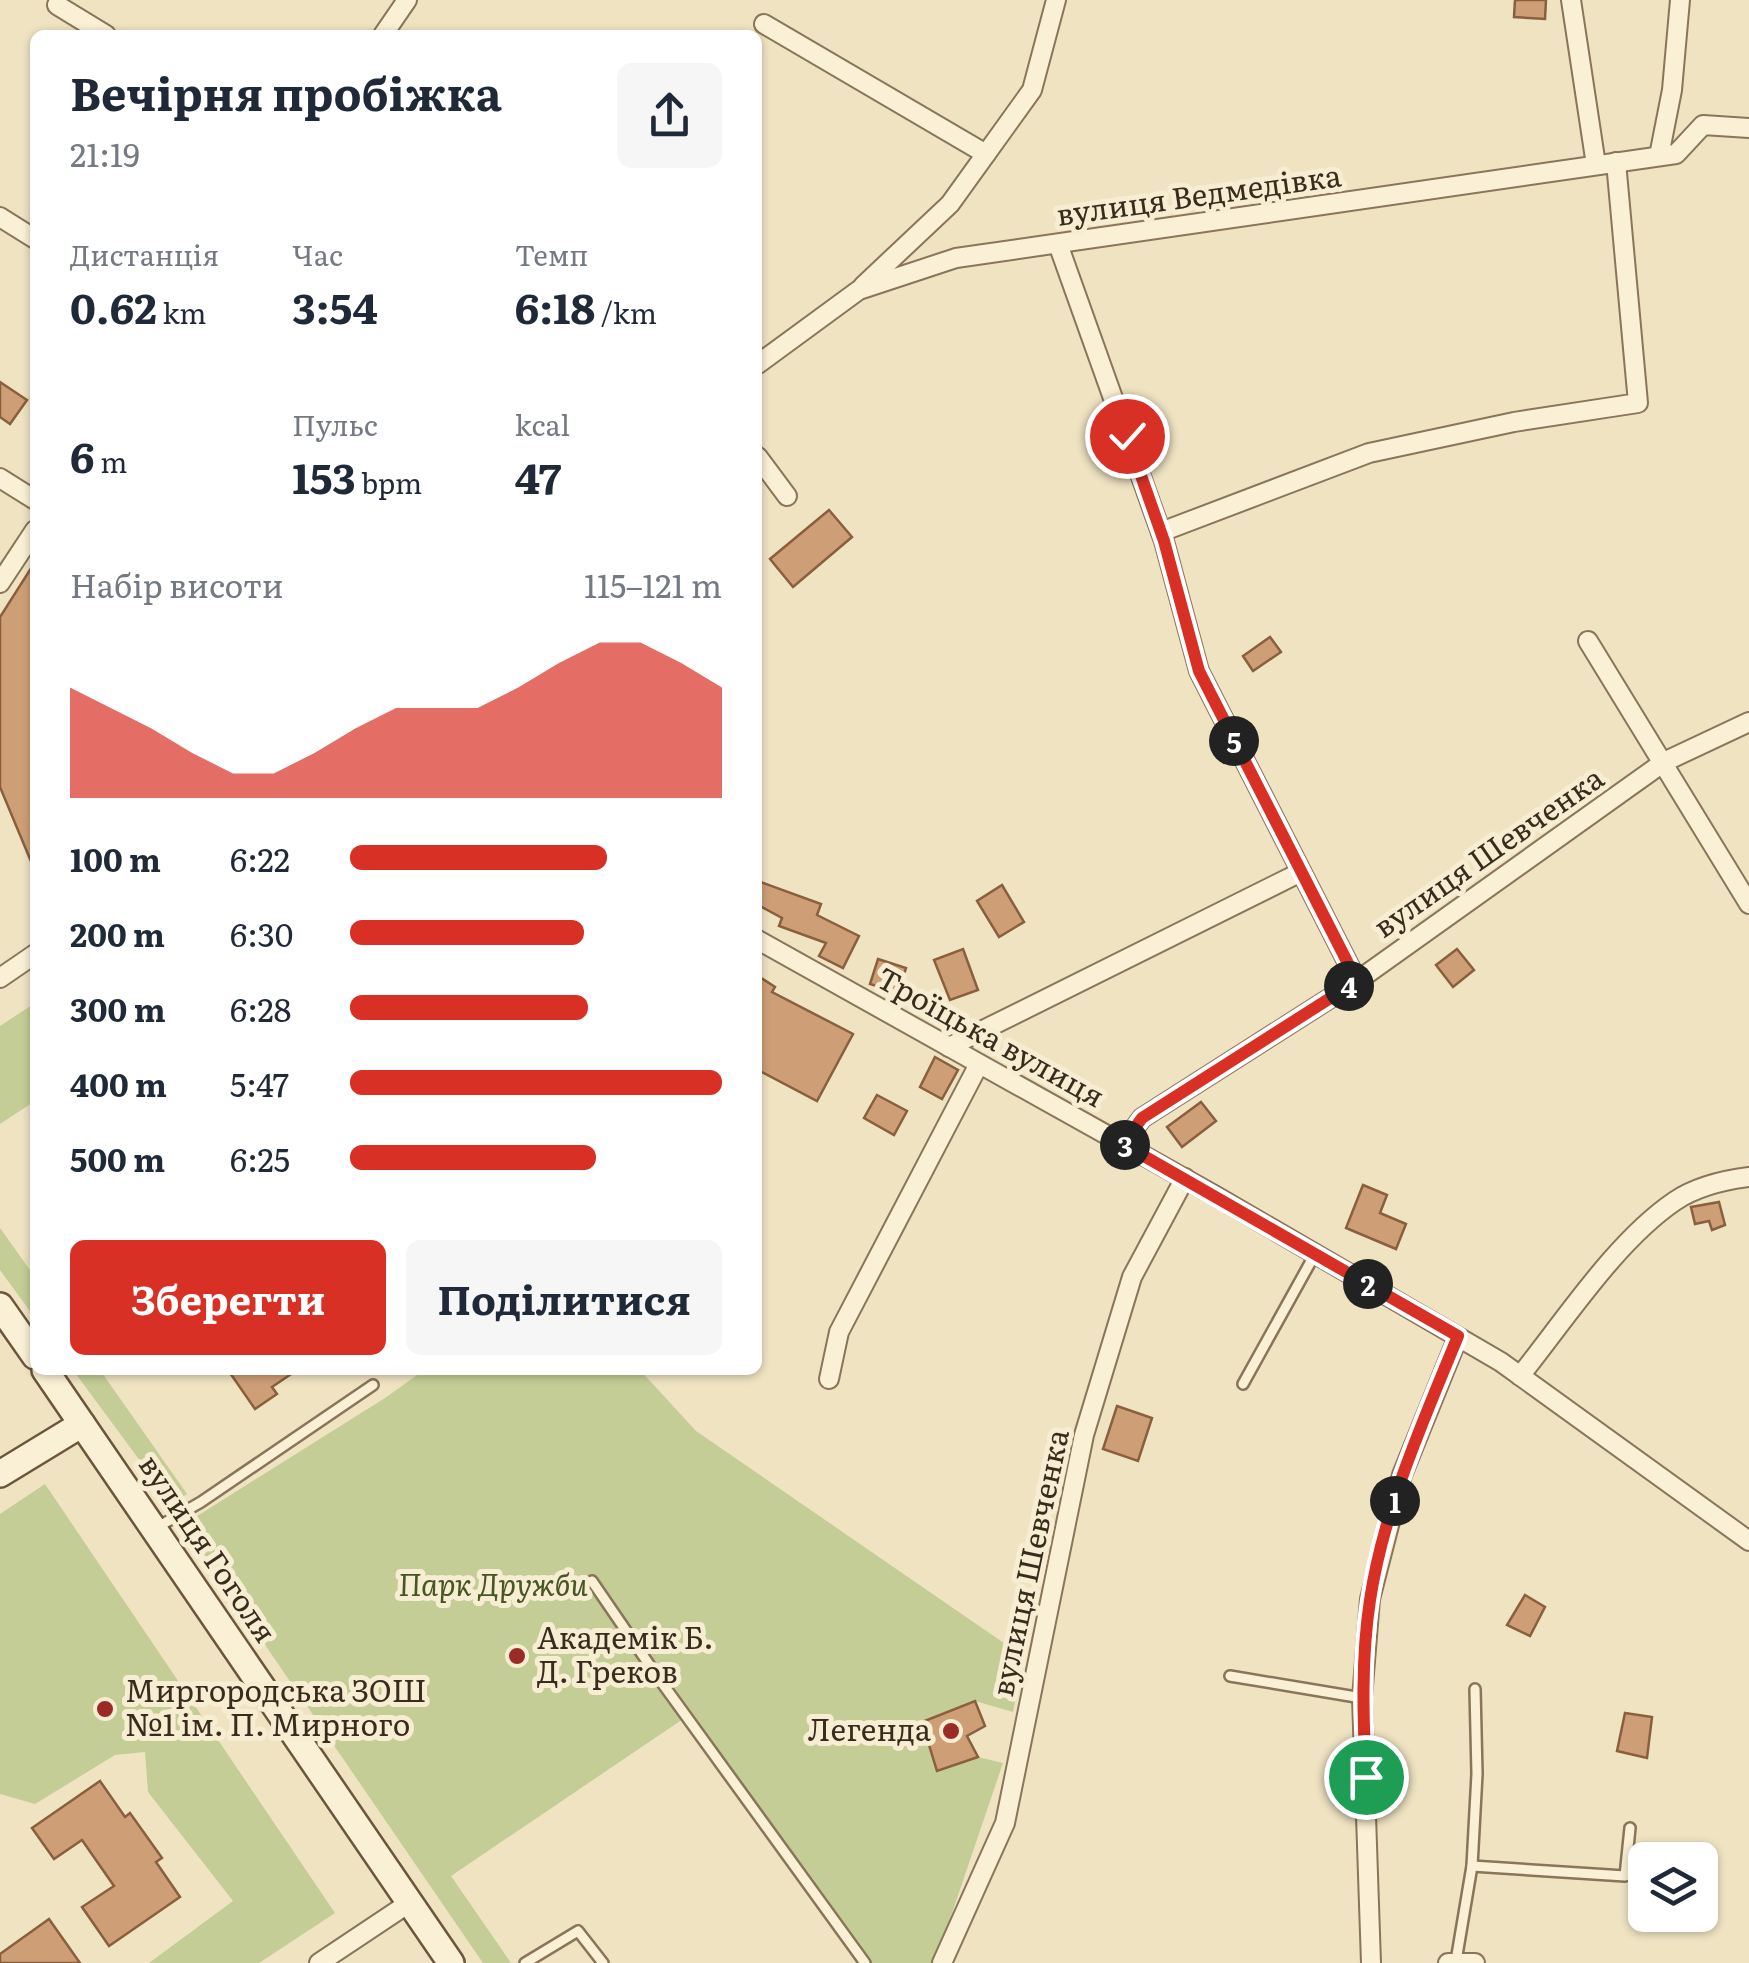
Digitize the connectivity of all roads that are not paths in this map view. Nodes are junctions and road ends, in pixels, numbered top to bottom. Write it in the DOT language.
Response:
graph roads {
  1 [pos="408,0"];
  2 [pos="1056,0"];
  3 [pos="1572,0"];
  4 [pos="1680,0"];
  5 [pos="58,4"];
  6 [pos="764,24"];
  7 [pos="98,30"];
  8 [pos="386,30"];
  9 [pos="1749,128"];
  10 [pos="986,154"];
  11 [pos="1667,155"];
  12 [pos="1616,162"];
  13 [pos="1596,166"];
  14 [pos="0,217"];
  15 [pos="30,236"];
  16 [pos="1058,244"];
  17 [pos="859,290"];
  18 [pos="762,361"];
  19 [pos="762,463"];
  20 [pos="0,478"];
  21 [pos="786,496"];
  22 [pos="30,497"];
  23 [pos="1161,532"];
  24 [pos="30,538"];
  25 [pos="0,583"];
  26 [pos="1588,640"];
  27 [pos="1749,722"];
  28 [pos="1664,762"];
  29 [pos="1302,872"];
  30 [pos="1749,904"];
  31 [pos="762,942"];
  32 [pos="30,957"];
  33 [pos="0,978"];
  34 [pos="1357,981"];
  35 [pos="950,1047"];
  36 [pos="979,1064"];
  37 [pos="1123,1144"];
  38 [pos="1749,1177"];
  39 [pos="1185,1178"];
  40 [pos="1315,1254"];
  41 [pos="0,1306"];
  42 [pos="1458,1336"];
  43 [pos="30,1349"];
  44 [pos="48,1375"];
  45 [pos="1520,1376"];
  46 [pos="829,1379"];
  47 [pos="1244,1384"];
  48 [pos="373,1385"];
  49 [pos="82,1424"];
  50 [pos="0,1474"];
  51 [pos="154,1529"];
  52 [pos="1749,1542"];
  53 [pos="592,1582"];
  54 [pos="1230,1676"];
  55 [pos="1475,1690"];
  56 [pos="1362,1698"];
  57 [pos="1630,1828"];
  58 [pos="1472,1866"];
  59 [pos="409,1903"];
  60 [pos="1460,1962"];
  61 [pos="318,1963"];
  62 [pos="451,1963"];
  63 [pos="525,1963"];
  64 [pos="603,1963"];
  65 [pos="865,1963"];
  66 [pos="942,1963"];
  67 [pos="1371,1963"];
  1 -- 8 [label="street"];
  2 -- 10 [label="street"];
  3 -- 13 [label="street"];
  4 -- 11 [label="street"];
  5 -- 7 [label="street"];
  6 -- 10 [label="street"];
  9 -- 11 [label="street"];
  10 -- 17 [label="street"];
  11 -- 12 [label="street, вулиця Ведмедівка"];
  12 -- 13 [label="street, вулиця Ведмедівка"];
  12 -- 23 [label="street"];
  13 -- 16 [label="street, вулиця Ведмедівка"];
  14 -- 15 [label="street"];
  16 -- 17 [label="street, вулиця Ведмедівка"];
  16 -- 23 [label="street"];
  17 -- 18 [label="street, вулиця Ведмедівка"];
  19 -- 21 [label="street"];
  20 -- 22 [label="street"];
  23 -- 29 [label="street"];
  24 -- 25 [label="street"];
  26 -- 28 [label="street"];
  27 -- 28 [label="street, вулиця Шевченка"];
  28 -- 30 [label="street"];
  28 -- 34 [label="street, вулиця Шевченка"];
  29 -- 34 [label="street"];
  29 -- 35 [label="street"];
  31 -- 35 [label="street, Троїцька вулиця"];
  32 -- 33 [label="street"];
  34 -- 37 [label="street, вулиця Шевченка"];
  35 -- 36 [label="street, Троїцька вулиця"];
  36 -- 37 [label="street, Троїцька вулиця"];
  36 -- 46 [label="street"];
  37 -- 39 [label="street, Троїцька вулиця"];
  38 -- 45 [label="street"];
  39 -- 40 [label="street, Троїцька вулиця"];
  39 -- 66 [label="street, вулиця Шевченка"];
  40 -- 42 [label="street, Троїцька вулиця"];
  40 -- 47 [label="lane"];
  41 -- 43 [label="street"];
  42 -- 45 [label="street, Троїцька вулиця"];
  42 -- 56 [label="street"];
  44 -- 49 [label="street, вулиця Гоголя"];
  45 -- 52 [label="street, Троїцька вулиця"];
  48 -- 51 [label="lane"];
  49 -- 50 [label="street"];
  49 -- 51 [label="street, вулиця Гоголя"];
  51 -- 59 [label="street, вулиця Гоголя"];
  53 -- 65 [label="lane"];
  54 -- 56 [label="lane"];
  55 -- 58 [label="lane"];
  56 -- 67 [label="street"];
  57 -- 58 [label="lane"];
  58 -- 60 [label="lane"];
  59 -- 61 [label="street"];
  59 -- 62 [label="street, вулиця Гоголя"];
  63 -- 64 [label="lane"];
}
